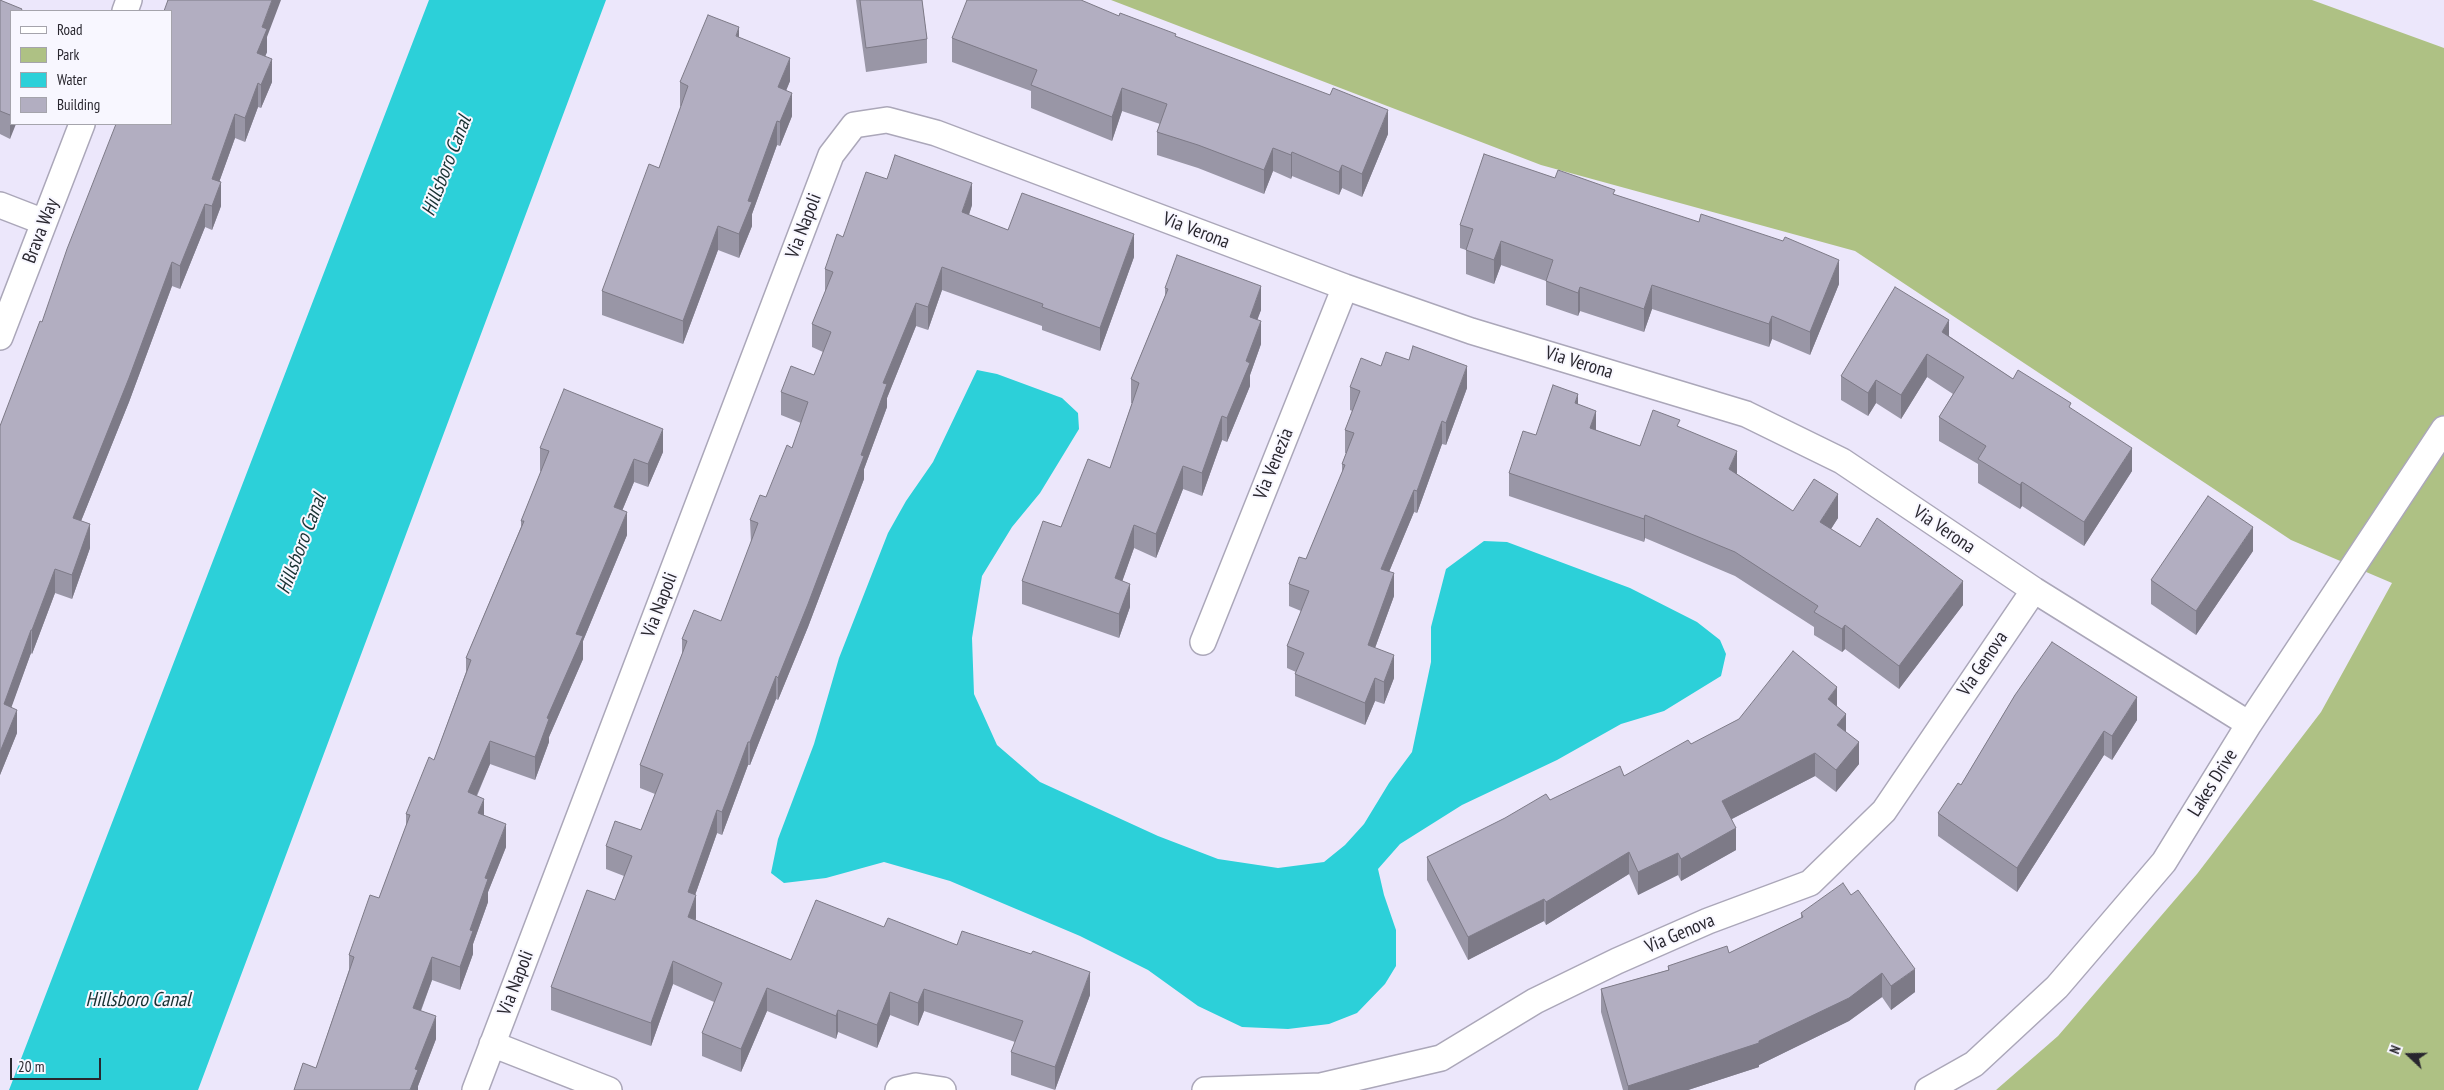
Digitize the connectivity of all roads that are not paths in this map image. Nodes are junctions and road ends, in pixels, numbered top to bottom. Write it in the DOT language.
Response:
graph roads {
  1 [pos="82,125"];
  2 [pos="854,126"];
  3 [pos="0,205"];
  4 [pos="44,222"];
  5 [pos="1346,287"];
  6 [pos="0,337"];
  7 [pos="2444,429"];
  8 [pos="2034,590"];
  9 [pos="1203,642"];
  10 [pos="2249,724"];
  11 [pos="492,1044"];
  12 [pos="1208,1089"];
  13 [pos="475,1090"];
  14 [pos="609,1090"];
  15 [pos="898,1090"];
  16 [pos="943,1090"];
  17 [pos="1928,1090"];
  1 -- 4 [label="street, Brava Way"];
  2 -- 5 [label="street, Via Verona"];
  2 -- 11 [label="street, Via Napoli"];
  3 -- 4 [label="street"];
  4 -- 6 [label="street, Brava Way"];
  5 -- 8 [label="street, Via Verona"];
  5 -- 9 [label="street, Via Venezia"];
  7 -- 10 [label="street, Lakes Drive"];
  8 -- 10 [label="street, Via Verona"];
  8 -- 12 [label="street, Via Genova"];
  10 -- 17 [label="street, Lakes Drive"];
  11 -- 13 [label="street, Via Napoli"];
  11 -- 14 [label="street"];
  15 -- 16 [label="street"];
}
